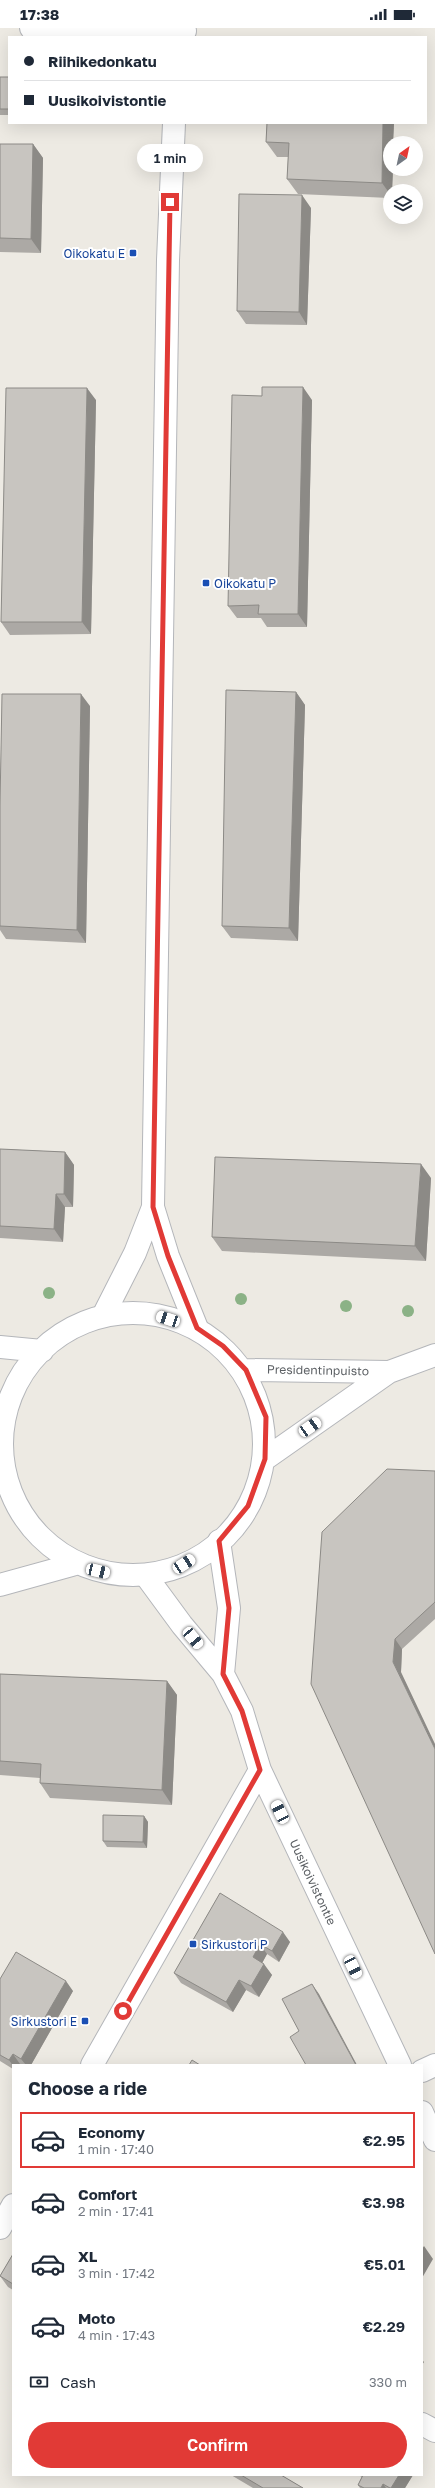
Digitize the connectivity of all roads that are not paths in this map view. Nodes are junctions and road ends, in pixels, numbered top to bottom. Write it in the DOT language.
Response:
graph roads {
  1 [pos="31,28"];
  2 [pos="185,32"];
  3 [pos="174,124"];
  4 [pos="153,1207"];
  5 [pos="103,1316"];
  6 [pos="197,1328"];
  7 [pos="0,1347"];
  8 [pos="42,1351"];
  9 [pos="435,1355"];
  10 [pos="246,1370"];
  11 [pos="389,1372"];
  12 [pos="2,1420"];
  13 [pos="1,1451"];
  14 [pos="265,1459"];
  15 [pos="219,1541"];
  16 [pos="72,1565"];
  17 [pos="146,1576"];
  18 [pos="0,1585"];
  19 [pos="223,1674"];
  20 [pos="260,1770"];
  21 [pos="93,2064"];
  22 [pos="400,2064"];
  23 [pos="435,2065"];
  24 [pos="423,2071"];
  25 [pos="423,2114"];
  26 [pos="435,2140"];
  27 [pos="12,2207"];
  28 [pos="0,2228"];
  29 [pos="423,2425"];
  30 [pos="435,2431"];
  1 -- 2 [label="street"];
  3 -- 4 [label="street"];
  4 -- 5 [label="street"];
  4 -- 6 [label="street"];
  5 -- 6 [label="street"];
  5 -- 8 [label="street"];
  6 -- 10 [label="street"];
  7 -- 8 [label="street"];
  8 -- 12 [label="street"];
  9 -- 11 [label="street, Presidentinpuisto"];
  10 -- 11 [label="street, Presidentinpuisto"];
  10 -- 14 [label="street"];
  11 -- 14 [label="street, Presidentinpuisto"];
  12 -- 13 [label="street"];
  13 -- 16 [label="street"];
  14 -- 15 [label="street"];
  15 -- 17 [label="street"];
  15 -- 19 [label="street"];
  16 -- 17 [label="street"];
  16 -- 18 [label="street"];
  17 -- 19 [label="street, Uusikoivistontie"];
  19 -- 20 [label="street, Uusikoivistontie"];
  20 -- 21 [label="street"];
  20 -- 22 [label="street, Uusikoivistontie"];
  23 -- 24 [label="street"];
  25 -- 26 [label="street"];
  27 -- 28 [label="street"];
  29 -- 30 [label="street"];
}
